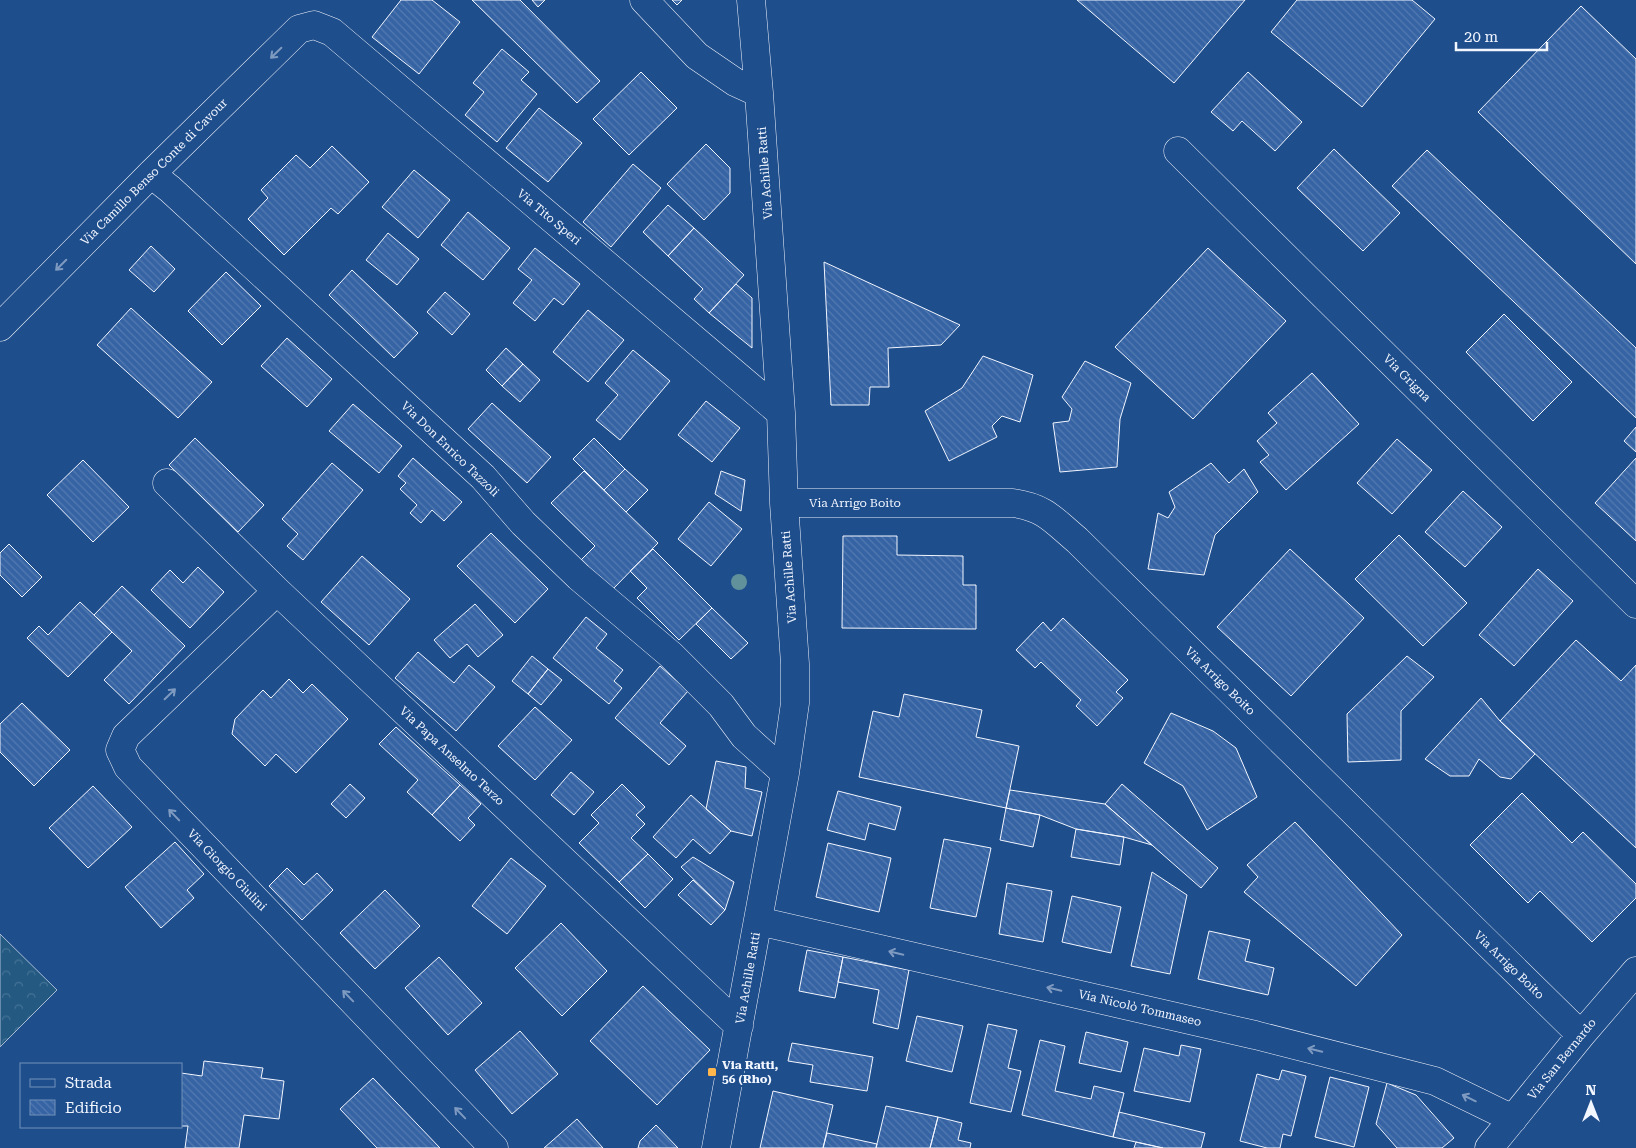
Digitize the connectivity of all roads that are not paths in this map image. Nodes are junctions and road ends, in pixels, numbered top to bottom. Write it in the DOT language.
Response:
graph roads {
  1 [pos="644,0"];
  2 [pos="751,0"];
  3 [pos="314,25"];
  4 [pos="759,93"];
  5 [pos="1178,151"];
  6 [pos="151,174"];
  7 [pos="0,327"];
  8 [pos="780,413"];
  9 [pos="167,483"];
  10 [pos="784,503"];
  11 [pos="276,591"];
  12 [pos="1636,604"];
  13 [pos="785,774"];
  14 [pos="758,921"];
  15 [pos="1636,971"];
  16 [pos="739,1026"];
  17 [pos="1581,1035"];
  18 [pos="1513,1119"];
  19 [pos="1494,1147"];
  20 [pos="494,1148"];
  21 [pos="716,1148"];
  1 -- 4 [label="street"];
  2 -- 4 [label="street, Via Achille Ratti"];
  3 -- 6 [label="street, Via Camillo Benso Conte di Cavour, one-way"];
  3 -- 8 [label="street, Via Tito Speri"];
  4 -- 8 [label="street, Via Achille Ratti"];
  5 -- 12 [label="street, Via Grigna"];
  6 -- 7 [label="street, Via Camillo Benso Conte di Cavour, one-way"];
  6 -- 13 [label="street, Via Don Enrico Tazzoli"];
  8 -- 10 [label="street, Via Achille Ratti"];
  9 -- 11 [label="street, Via Papa Anselmo Terzo"];
  10 -- 13 [label="street, Via Achille Ratti"];
  10 -- 17 [label="street, Via Arrigo Boito"];
  11 -- 16 [label="street, Via Papa Anselmo Terzo"];
  20 -- 11 [label="street, Via Giorgio Giulini, one-way"];
  13 -- 14 [label="street, Via Achille Ratti"];
  14 -- 16 [label="street, Via Achille Ratti"];
  18 -- 14 [label="street, Via Nicolò Tommaseo, one-way"];
  15 -- 17 [label="street, Via San Bernardo"];
  16 -- 21 [label="street, Via Achille Ratti"];
  17 -- 18 [label="street, Via San Bernardo"];
  18 -- 19 [label="street, Via San Bernardo"];
}
